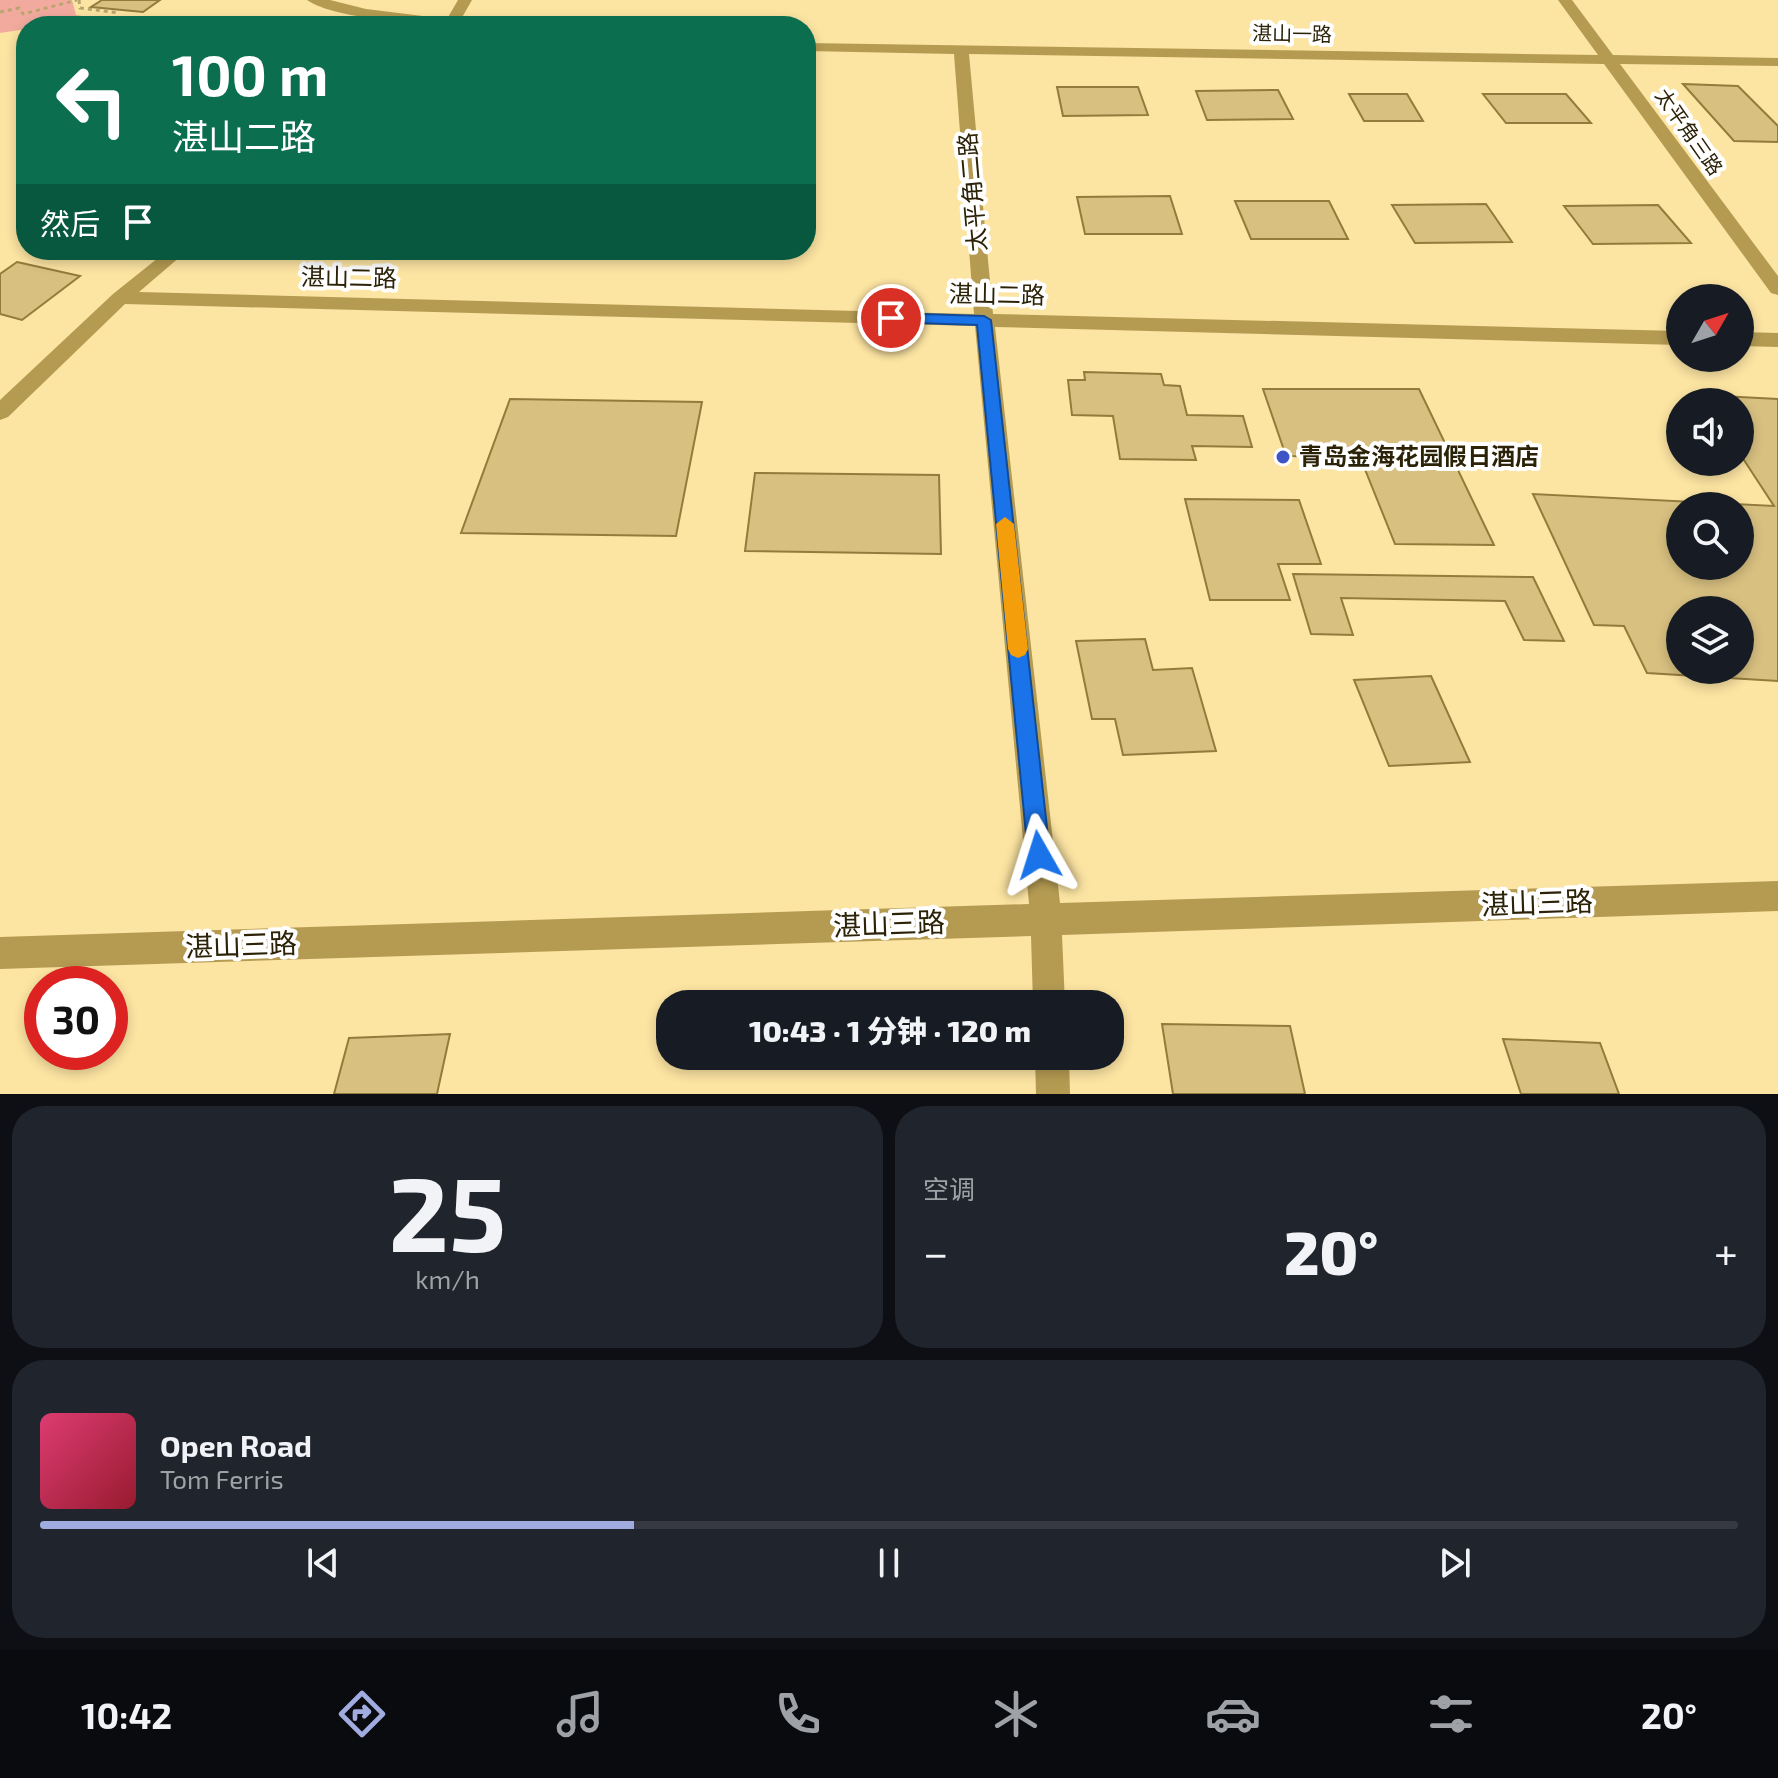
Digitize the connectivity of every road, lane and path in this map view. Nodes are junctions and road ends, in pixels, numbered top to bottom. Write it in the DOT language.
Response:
graph roads {
  1 [pos="78,0"];
  2 [pos="314,0"];
  3 [pos="1565,0"];
  4 [pos="0,12"];
  5 [pos="119,13"];
  6 [pos="388,16"];
  7 [pos="816,47"];
  8 [pos="961,49"];
  9 [pos="1611,59"];
  10 [pos="1778,62"];
  11 [pos="167,260"];
  12 [pos="1778,289"];
  13 [pos="120,298"];
  14 [pos="984,320"];
  15 [pos="1666,338"];
  16 [pos="1754,339"];
  17 [pos="1778,340"];
  18 [pos="0,412"];
  19 [pos="1778,896"];
  20 [pos="1046,918"];
  21 [pos="0,953"];
  22 [pos="1049,990"];
  23 [pos="1052,1070"];
  24 [pos="1053,1094"];
  1 -- 4 [label="path"];
  1 -- 5 [label="path"];
  2 -- 6 [label="street"];
  3 -- 9 [label="street, 太平角三路"];
  7 -- 8 [label="street, 湛山一路"];
  8 -- 9 [label="street, 湛山一路"];
  8 -- 14 [label="street, 太平角二路"];
  9 -- 10 [label="street, 湛山一路"];
  9 -- 12 [label="street, 太平角三路"];
  11 -- 13 [label="street"];
  13 -- 14 [label="street, 湛山二路"];
  13 -- 18 [label="street"];
  14 -- 15 [label="street, 湛山二路"];
  14 -- 20 [label="street, 太平角二路"];
  16 -- 17 [label="street"];
  19 -- 20 [label="street, 湛山三路"];
  20 -- 21 [label="street, 湛山三路"];
  20 -- 22 [label="street, 太平角二路"];
  23 -- 24 [label="street"];
}
